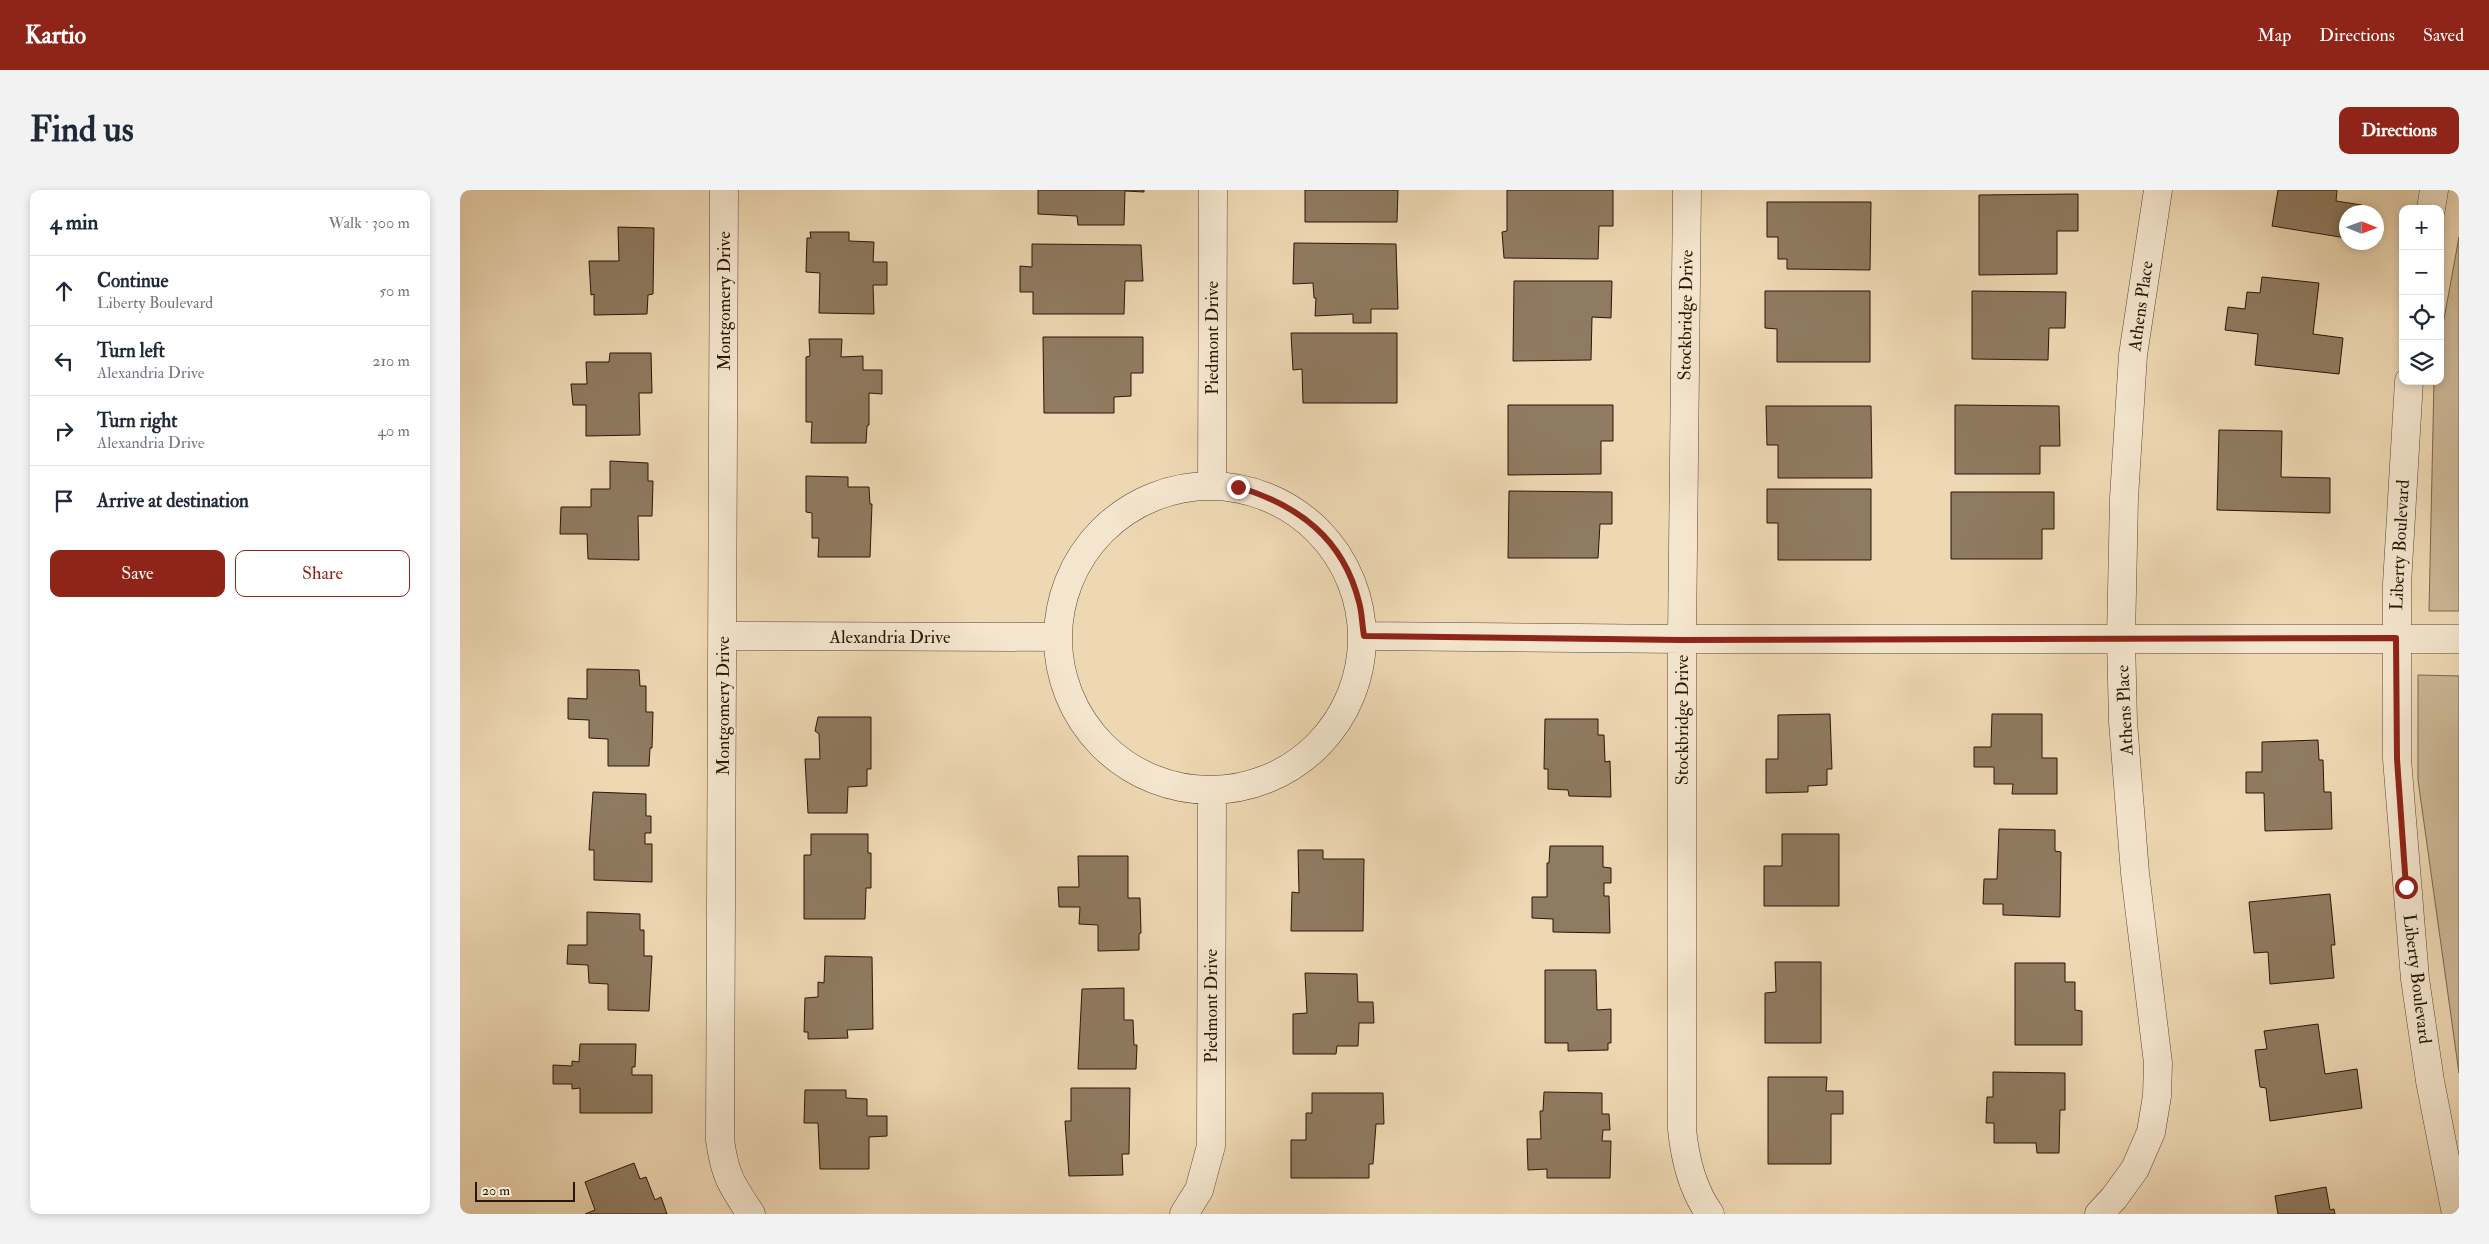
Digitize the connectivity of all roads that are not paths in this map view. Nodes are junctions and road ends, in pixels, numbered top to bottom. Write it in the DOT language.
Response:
graph roads {
  1 [pos="724,190"];
  2 [pos="1213,190"];
  3 [pos="1687,190"];
  4 [pos="2158,190"];
  5 [pos="2434,190"];
  6 [pos="2432,205"];
  7 [pos="2409,385"];
  8 [pos="1212,485"];
  9 [pos="723,636"];
  10 [pos="1364,636"];
  11 [pos="1058,637"];
  12 [pos="2121,638"];
  13 [pos="2396,638"];
  14 [pos="2459,639"];
  15 [pos="1682,640"];
  16 [pos="1212,792"];
  17 [pos="751,1214"];
  18 [pos="1184,1214"];
  19 [pos="1710,1214"];
  20 [pos="2099,1214"];
  21 [pos="2456,1214"];
  1 -- 9 [label="street, Montgomery Drive"];
  2 -- 8 [label="street, Piedmont Drive"];
  3 -- 15 [label="street, Stockbridge Drive"];
  4 -- 12 [label="street, Athens Place"];
  5 -- 6 [label="street"];
  7 -- 13 [label="street, Liberty Boulevard"];
  8 -- 10 [label="street"];
  8 -- 11 [label="street"];
  9 -- 11 [label="street, Alexandria Drive"];
  9 -- 17 [label="street, Montgomery Drive"];
  10 -- 15 [label="street"];
  10 -- 16 [label="street"];
  11 -- 16 [label="street"];
  12 -- 13 [label="street"];
  12 -- 15 [label="street"];
  12 -- 20 [label="street, Athens Place"];
  13 -- 14 [label="street"];
  13 -- 21 [label="street, Liberty Boulevard"];
  15 -- 19 [label="street, Stockbridge Drive"];
  16 -- 18 [label="street, Piedmont Drive"];
}
